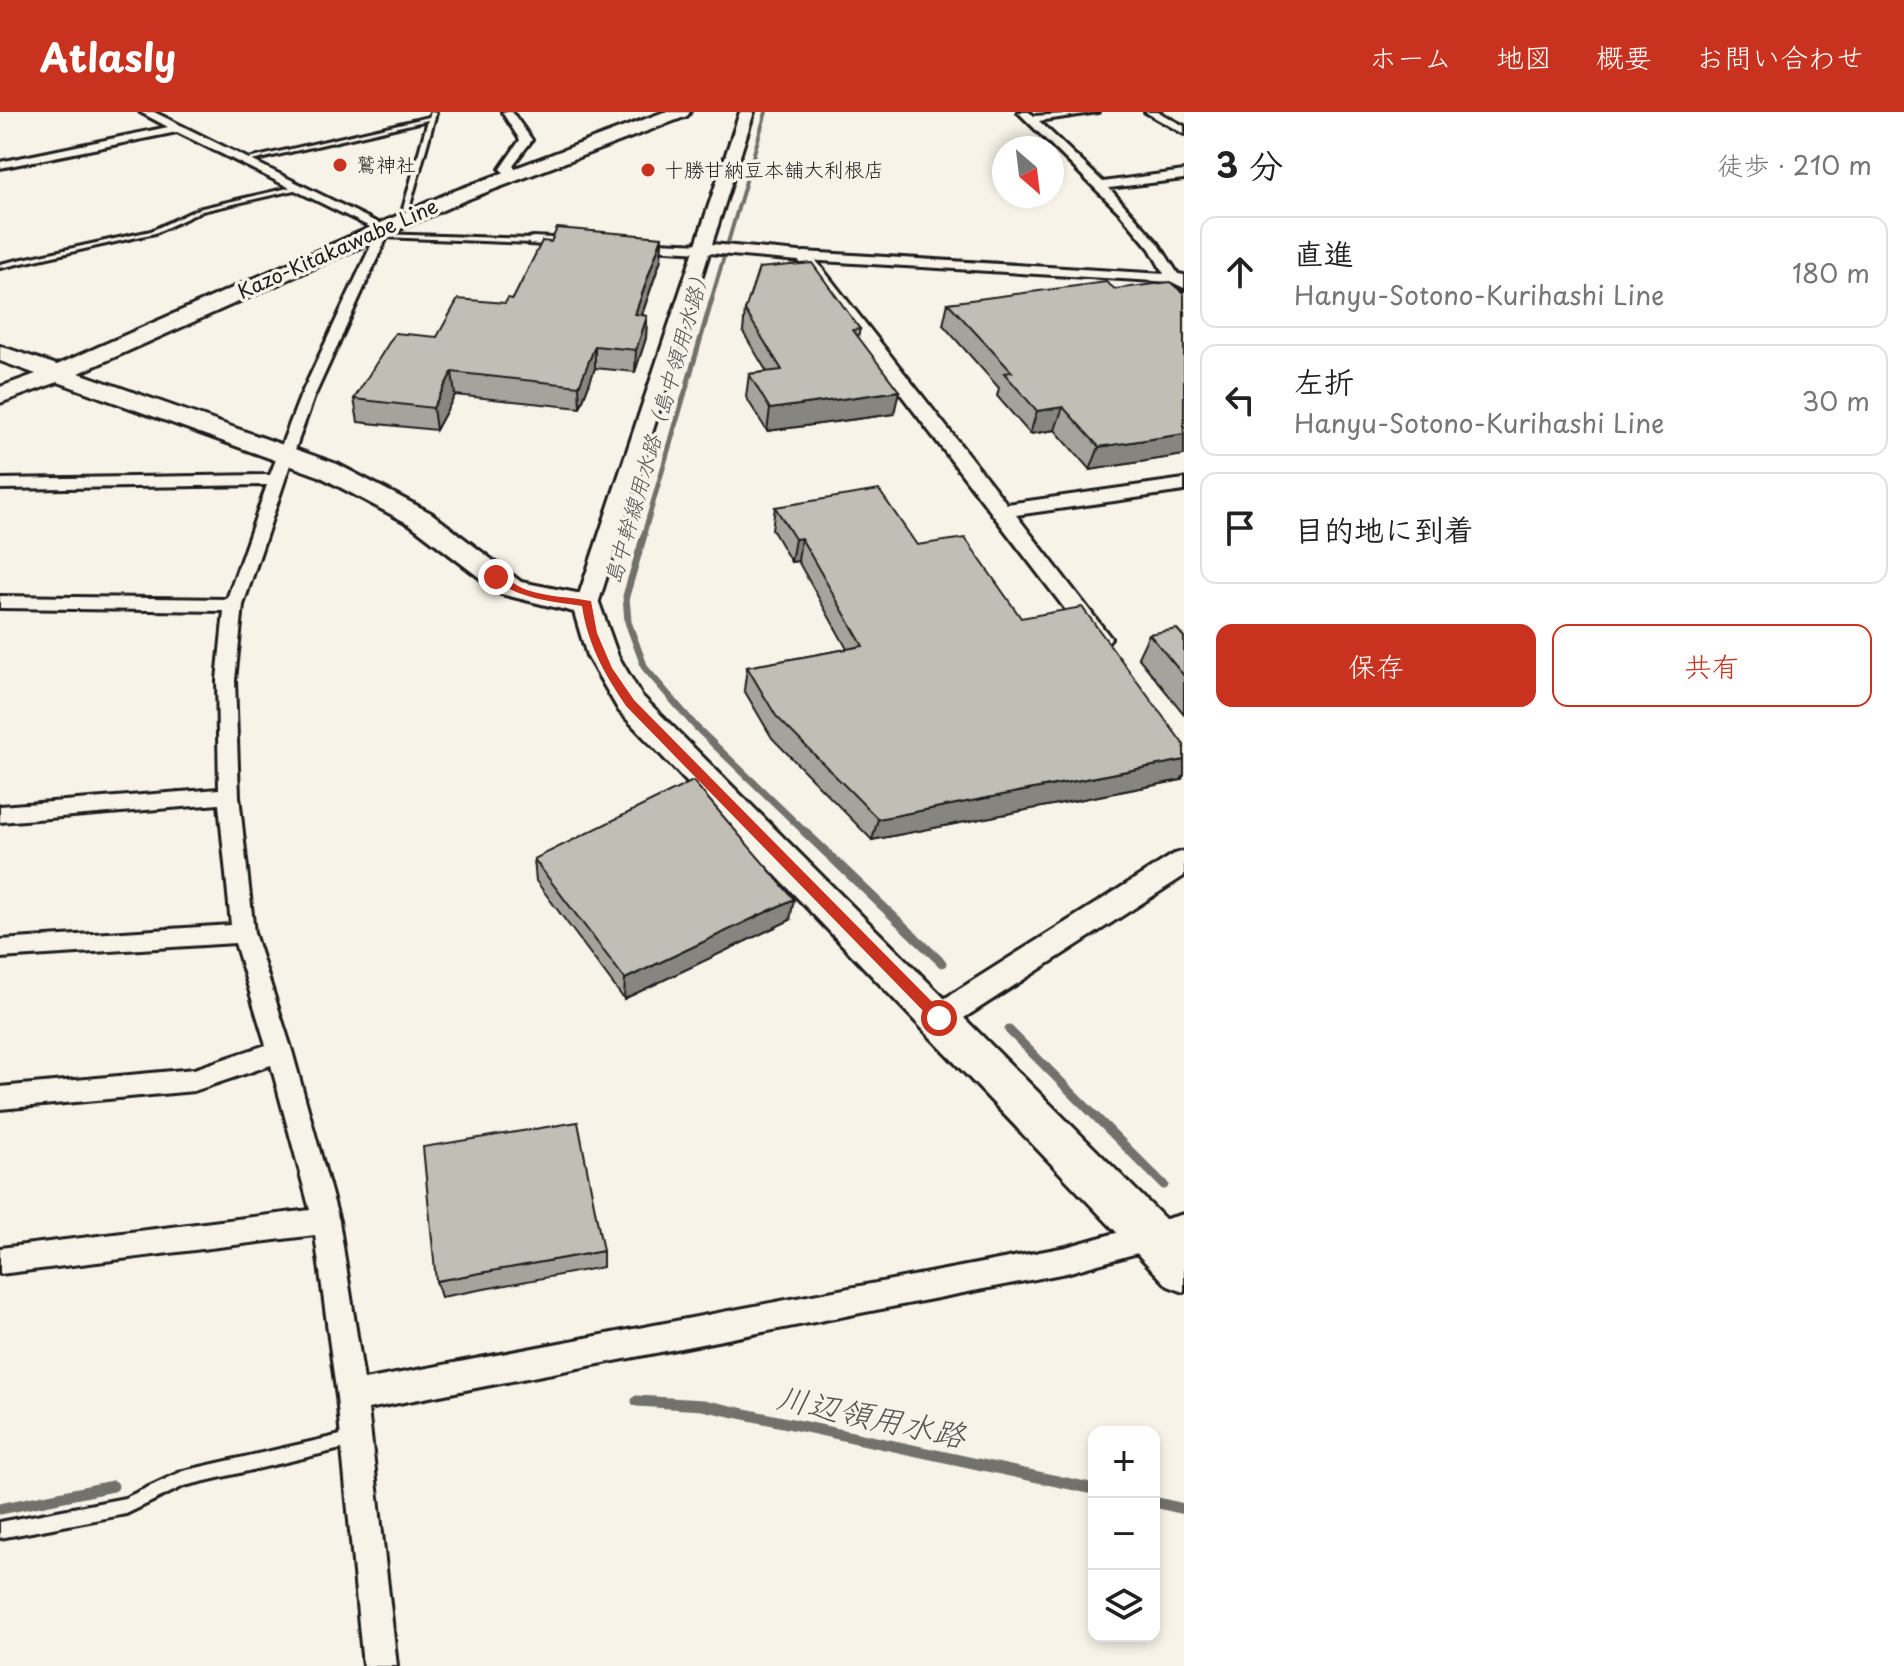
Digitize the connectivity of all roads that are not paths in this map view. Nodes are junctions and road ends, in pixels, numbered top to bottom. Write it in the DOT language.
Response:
graph roads {
  1 [pos="145,112"];
  2 [pos="507,112"];
  3 [pos="681,112"];
  4 [pos="747,112"];
  5 [pos="1093,112"];
  6 [pos="1150,112"];
  7 [pos="432,115"];
  8 [pos="1027,116"];
  9 [pos="176,129"];
  10 [pos="1184,131"];
  11 [pos="247,160"];
  12 [pos="0,165"];
  13 [pos="511,174"];
  14 [pos="1184,175"];
  15 [pos="1100,186"];
  16 [pos="301,187"];
  17 [pos="413,215"];
  18 [pos="382,232"];
  19 [pos="533,241"];
  20 [pos="594,243"];
  21 [pos="624,245"];
  22 [pos="342,247"];
  23 [pos="703,248"];
  24 [pos="371,255"];
  25 [pos="804,256"];
  26 [pos="0,266"];
  27 [pos="1180,281"];
  28 [pos="0,353"];
  29 [pos="58,373"];
  30 [pos="0,396"];
  31 [pos="283,467"];
  32 [pos="0,484"];
  33 [pos="1184,485"];
  34 [pos="1002,511"];
  35 [pos="0,602"];
  36 [pos="587,604"];
  37 [pos="234,605"];
  38 [pos="1108,649"];
  39 [pos="229,796"];
  40 [pos="0,814"];
  41 [pos="1184,862"];
  42 [pos="243,933"];
  43 [pos="0,949"];
  44 [pos="939,1018"];
  45 [pos="280,1051"];
  46 [pos="0,1098"];
  47 [pos="326,1221"];
  48 [pos="1184,1227"];
  49 [pos="1150,1236"];
  50 [pos="0,1261"];
  51 [pos="1184,1270"];
  52 [pos="352,1397"];
  53 [pos="354,1439"];
  54 [pos="0,1530"];
  55 [pos="380,1666"];
  1 -- 9 [label="street"];
  2 -- 13 [label="street"];
  3 -- 13 [label="main road, Kazo-Kitakawabe Line"];
  4 -- 23 [label="street"];
  5 -- 8 [label="street"];
  6 -- 10 [label="street"];
  7 -- 11 [label="lane"];
  7 -- 17 [label="lane"];
  8 -- 15 [label="street"];
  9 -- 11 [label="street"];
  9 -- 12 [label="street"];
  11 -- 16 [label="street"];
  13 -- 17 [label="main road, Kazo-Kitakawabe Line"];
  14 -- 15 [label="street"];
  15 -- 27 [label="street"];
  16 -- 18 [label="street"];
  16 -- 26 [label="lane"];
  17 -- 18 [label="main road, Kazo-Kitakawabe Line"];
  18 -- 19 [label="lane"];
  18 -- 22 [label="main road, Kazo-Kitakawabe Line"];
  18 -- 24 [label="street"];
  19 -- 20 [label="street"];
  21 -- 23 [label="street"];
  22 -- 24 [label="street"];
  22 -- 29 [label="main road, Kazo-Kitakawabe Line"];
  23 -- 25 [label="street"];
  23 -- 36 [label="street"];
  24 -- 31 [label="street"];
  25 -- 27 [label="street"];
  25 -- 34 [label="street"];
  28 -- 29 [label="main road"];
  29 -- 30 [label="main road, Kazo-Kitakawabe Line"];
  29 -- 31 [label="main road"];
  31 -- 32 [label="street"];
  31 -- 36 [label="main road"];
  31 -- 37 [label="street"];
  33 -- 34 [label="street"];
  34 -- 38 [label="street"];
  35 -- 37 [label="street"];
  36 -- 44 [label="main road"];
  37 -- 39 [label="street"];
  39 -- 40 [label="street"];
  39 -- 42 [label="street"];
  41 -- 44 [label="street"];
  42 -- 43 [label="street"];
  42 -- 45 [label="street"];
  44 -- 49 [label="main road"];
  45 -- 46 [label="street"];
  45 -- 47 [label="street"];
  47 -- 50 [label="street"];
  47 -- 52 [label="street"];
  48 -- 49 [label="street"];
  49 -- 51 [label="main road"];
  49 -- 52 [label="street"];
  52 -- 53 [label="street"];
  53 -- 54 [label="lane"];
  53 -- 55 [label="street"];
}
